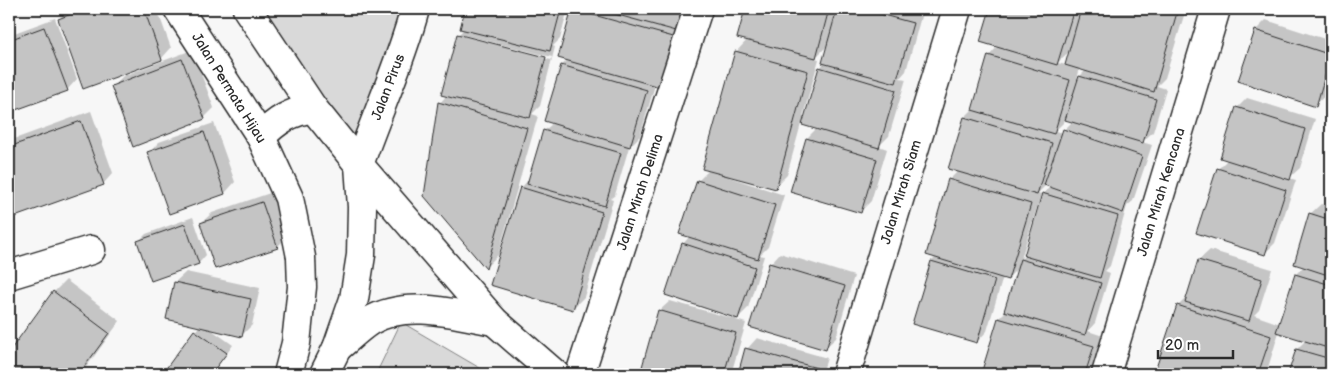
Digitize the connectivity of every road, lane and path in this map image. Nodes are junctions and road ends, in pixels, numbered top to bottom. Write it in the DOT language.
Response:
graph roads {
  1 [pos="178,9"];
  2 [pos="247,9"];
  3 [pos="415,9"];
  4 [pos="698,9"];
  5 [pos="957,9"];
  6 [pos="1216,9"];
  7 [pos="313,108"];
  8 [pos="261,137"];
  9 [pos="360,165"];
  10 [pos="91,250"];
  11 [pos="13,278"];
  12 [pos="494,321"];
  13 [pos="296,343"];
  14 [pos="337,348"];
  15 [pos="272,374"];
  16 [pos="288,374"];
  17 [pos="324,374"];
  18 [pos="556,374"];
  19 [pos="580,374"];
  20 [pos="846,374"];
  21 [pos="1106,374"];
  1 -- 8 [label="street, Jalan Permata Hijau"];
  2 -- 7 [label="street"];
  3 -- 9 [label="street, Jalan Pirus"];
  4 -- 19 [label="street, Jalan Mirah Delima"];
  5 -- 20 [label="street, Jalan Mirah Siam"];
  6 -- 21 [label="street, Jalan Mirah Kencana"];
  7 -- 8 [label="street"];
  7 -- 9 [label="street"];
  8 -- 13 [label="street, Jalan Permata Hijau"];
  9 -- 12 [label="street"];
  9 -- 14 [label="street"];
  10 -- 11 [label="street"];
  12 -- 14 [label="street"];
  12 -- 18 [label="street"];
  13 -- 15 [label="street"];
  13 -- 16 [label="street, Jalan Permata Hijau"];
  14 -- 17 [label="street"];
}
